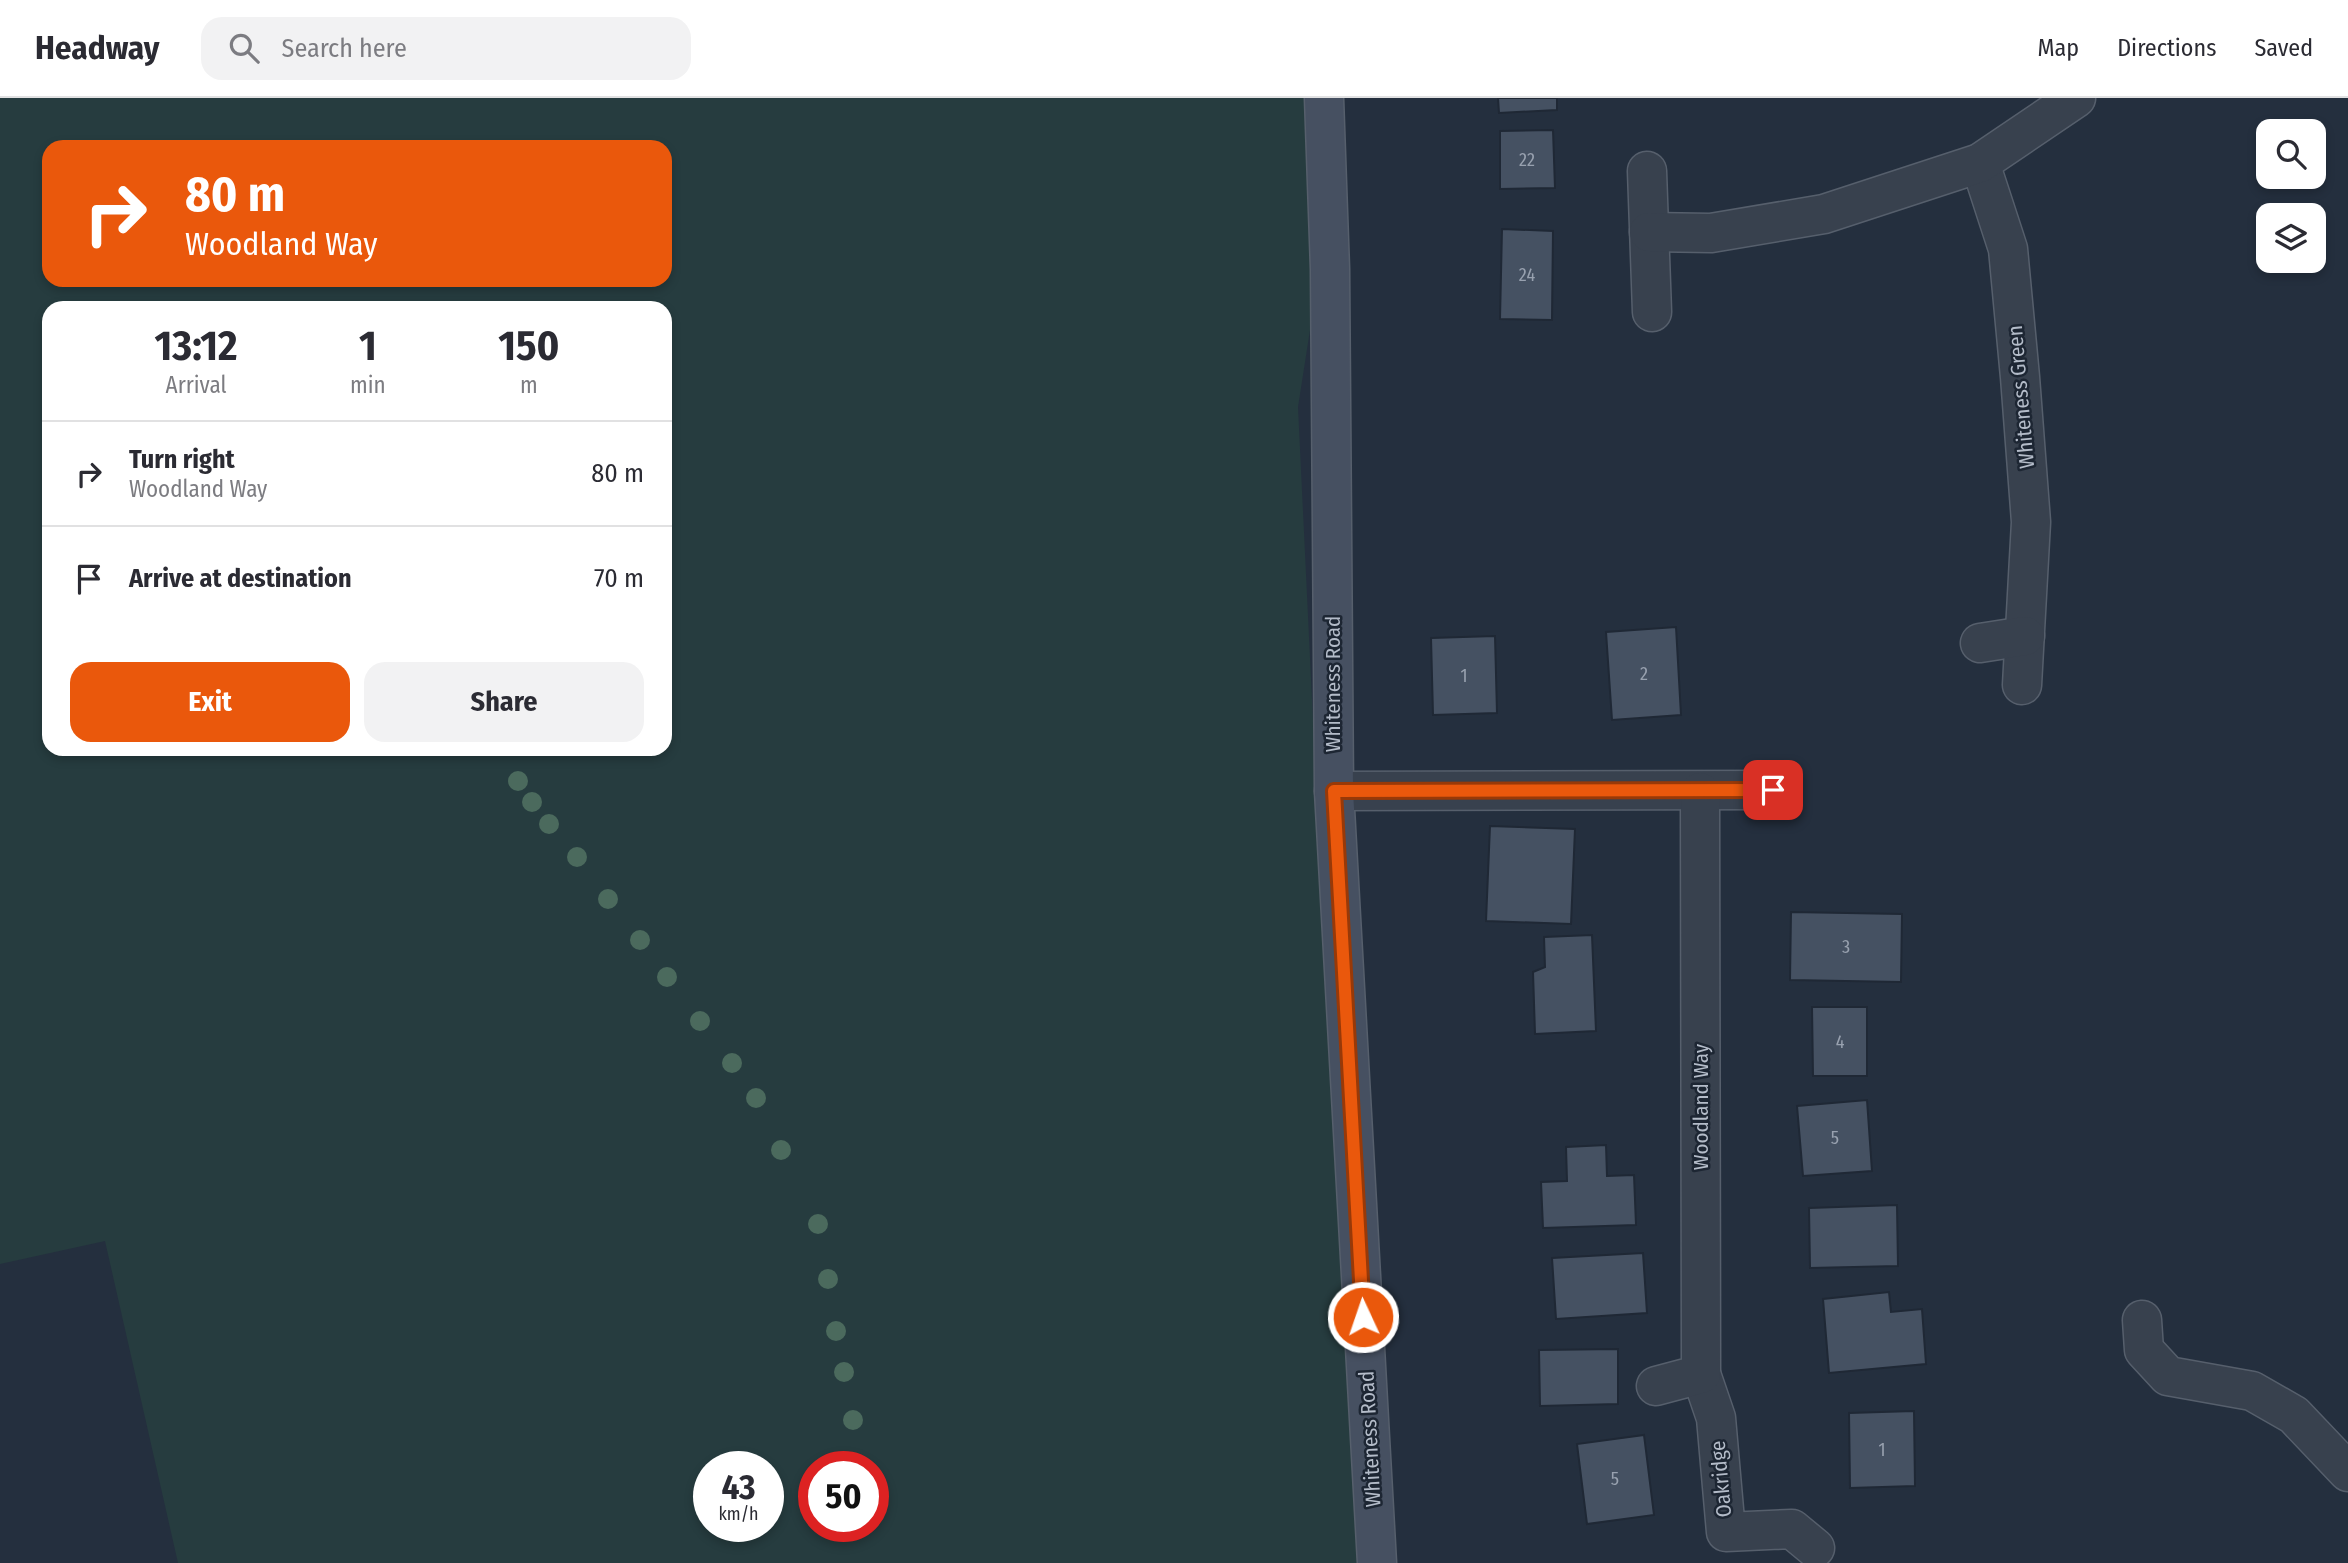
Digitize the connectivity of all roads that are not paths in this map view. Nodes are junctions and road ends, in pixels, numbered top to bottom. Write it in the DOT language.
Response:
graph roads {
  1 [pos="1324,98"];
  2 [pos="2076,98"];
  3 [pos="1980,163"];
  4 [pos="1647,171"];
  5 [pos="1649,232"];
  6 [pos="1652,312"];
  7 [pos="2025,636"];
  8 [pos="1980,643"];
  9 [pos="2022,685"];
  10 [pos="1773,790"];
  11 [pos="1334,791"];
  12 [pos="1700,792"];
  13 [pos="2142,1321"];
  14 [pos="1702,1374"];
  15 [pos="1656,1385"];
  16 [pos="2348,1472"];
  17 [pos="1815,1548"];
  18 [pos="1377,1563"];
  1 -- 11 [label="main road, Whiteness Road"];
  2 -- 3 [label="street"];
  3 -- 5 [label="street"];
  3 -- 7 [label="street, Whiteness Green"];
  4 -- 5 [label="street"];
  5 -- 6 [label="street"];
  7 -- 8 [label="street"];
  7 -- 9 [label="street, Whiteness Green"];
  10 -- 12 [label="street"];
  11 -- 12 [label="street"];
  11 -- 18 [label="main road, Whiteness Road"];
  12 -- 14 [label="street, Woodland Way"];
  13 -- 16 [label="street"];
  14 -- 15 [label="street"];
  14 -- 17 [label="street, Oakridge"];
}
